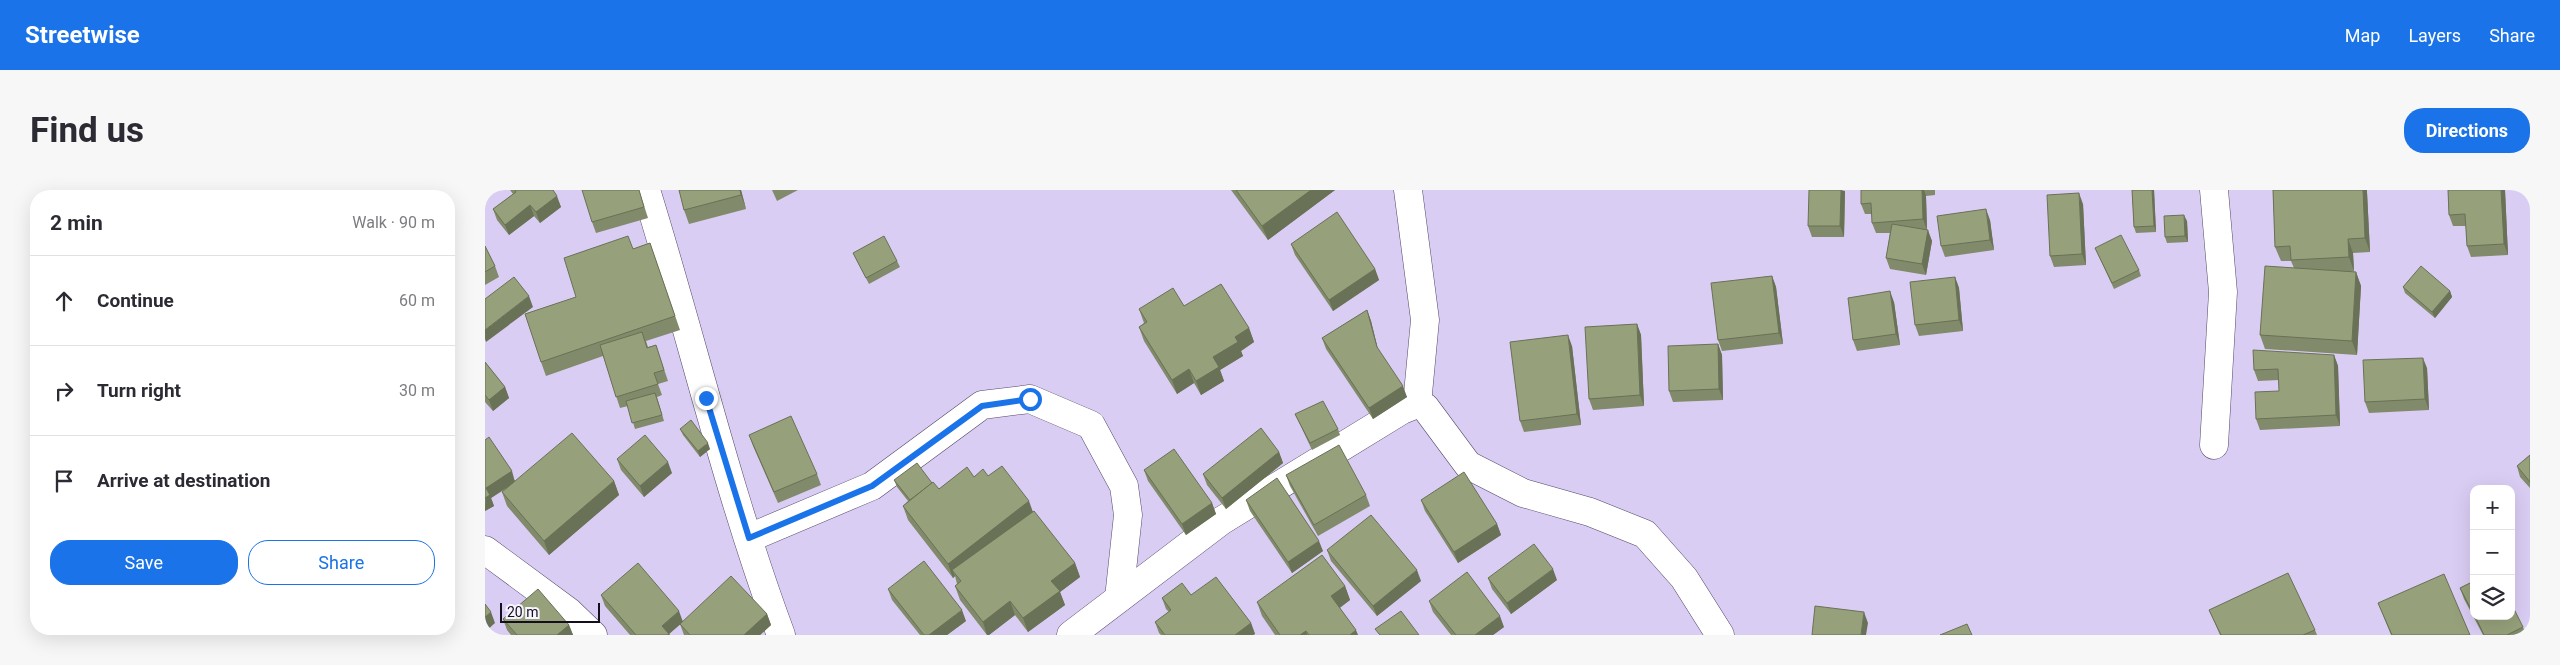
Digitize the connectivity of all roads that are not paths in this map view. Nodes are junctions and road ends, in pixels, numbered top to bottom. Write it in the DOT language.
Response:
graph roads {
  1 [pos="646,190"];
  2 [pos="1408,190"];
  3 [pos="2214,190"];
  4 [pos="1417,404"];
  5 [pos="2213,445"];
  6 [pos="749,538"];
  7 [pos="485,550"];
  8 [pos="1119,598"];
  9 [pos="593,635"];
  10 [pos="781,635"];
  11 [pos="1071,635"];
  12 [pos="1720,635"];
  1 -- 6 [label="street"];
  2 -- 4 [label="street"];
  3 -- 5 [label="street"];
  4 -- 8 [label="street"];
  4 -- 12 [label="street"];
  6 -- 8 [label="street"];
  6 -- 10 [label="street"];
  7 -- 9 [label="street"];
  8 -- 11 [label="street"];
}
